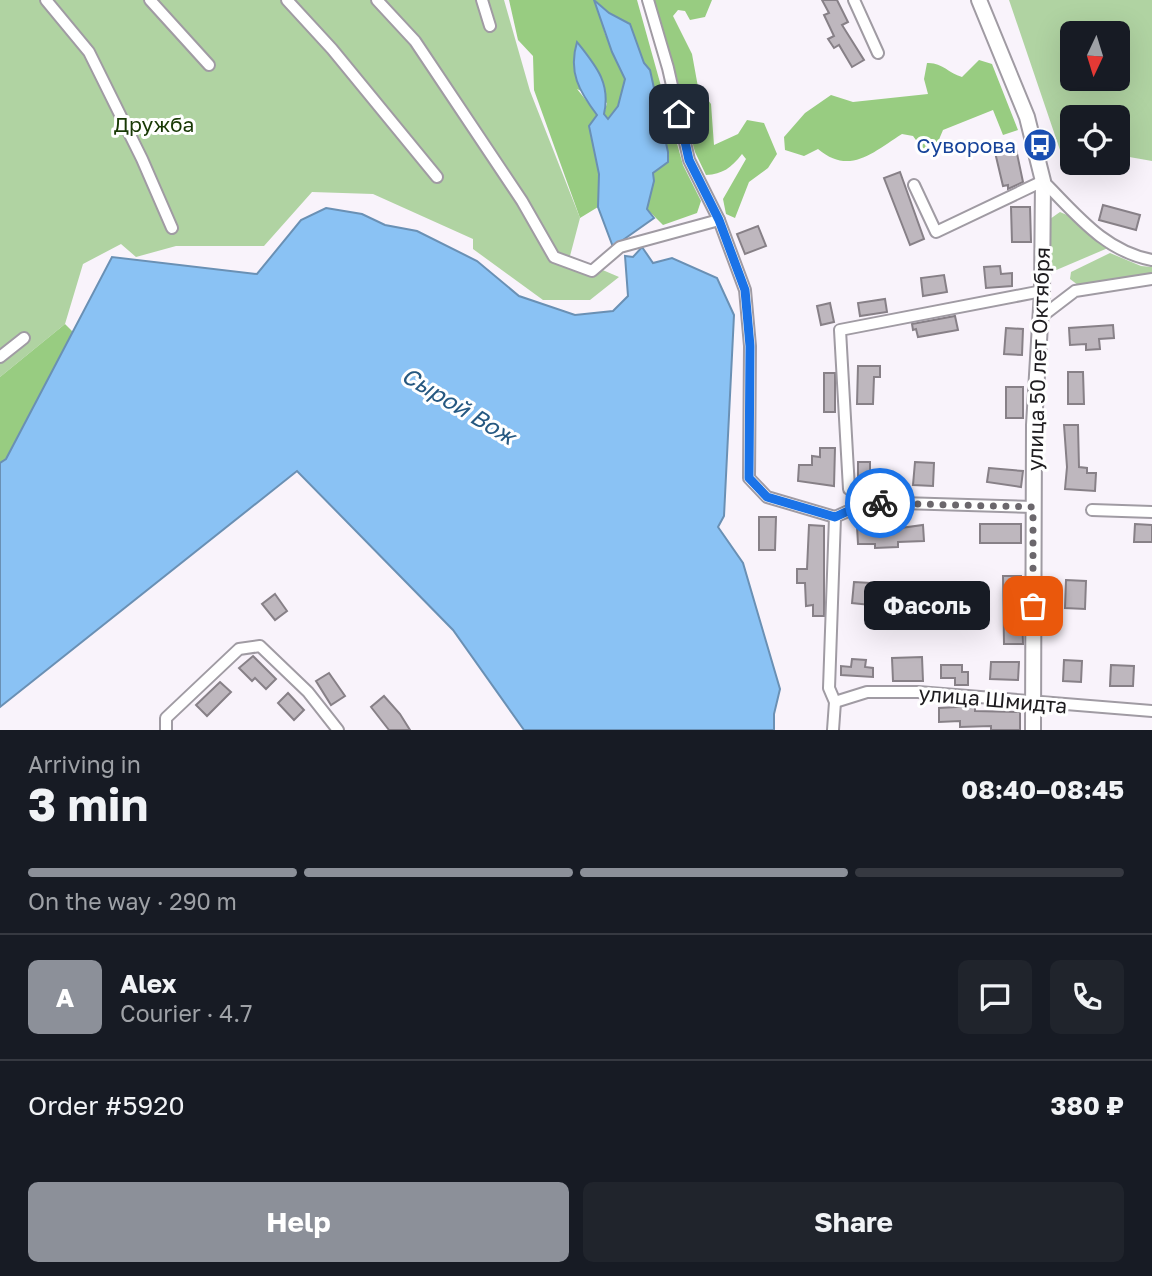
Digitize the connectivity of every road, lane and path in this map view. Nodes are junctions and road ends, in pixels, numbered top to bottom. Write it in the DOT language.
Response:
graph roads {
  1 [pos="46,0"];
  2 [pos="150,0"];
  3 [pos="287,0"];
  4 [pos="377,0"];
  5 [pos="482,0"];
  6 [pos="648,0"];
  7 [pos="854,0"];
  8 [pos="979,0"];
  9 [pos="490,26"];
  10 [pos="878,53"];
  11 [pos="209,65"];
  12 [pos="437,177"];
  13 [pos="1043,181"];
  14 [pos="914,185"];
  15 [pos="719,220"];
  16 [pos="172,228"];
  17 [pos="1152,260"];
  18 [pos="1152,279"];
  19 [pos="1042,291"];
  20 [pos="1041,317"];
  21 [pos="24,338"];
  22 [pos="0,357"];
  23 [pos="868,502"];
  24 [pos="1033,507"];
  25 [pos="1092,510"];
  26 [pos="1152,512"];
  27 [pos="835,517"];
  28 [pos="835,702"];
  29 [pos="1034,704"];
  30 [pos="1152,711"];
  31 [pos="166,730"];
  32 [pos="338,730"];
  33 [pos="834,730"];
  34 [pos="1033,730"];
  1 -- 16 [label="street"];
  2 -- 11 [label="street"];
  3 -- 12 [label="street"];
  4 -- 15 [label="street"];
  5 -- 9 [label="street"];
  6 -- 15 [label="street"];
  7 -- 10 [label="street"];
  8 -- 13 [label="main road, улица 50 лет Октября"];
  13 -- 14 [label="street"];
  13 -- 17 [label="street"];
  13 -- 19 [label="main road, улица 50 лет Октября"];
  15 -- 27 [label="street"];
  18 -- 20 [label="street"];
  19 -- 20 [label="main road, улица 50 лет Октября"];
  19 -- 23 [label="street"];
  20 -- 24 [label="main road, улица 50 лет Октября"];
  21 -- 22 [label="street"];
  23 -- 24 [label="street"];
  23 -- 27 [label="street"];
  24 -- 29 [label="main road, улица 50 лет Октября"];
  25 -- 26 [label="street"];
  27 -- 28 [label="street"];
  28 -- 29 [label="street, улица Шмидта"];
  28 -- 33 [label="street"];
  29 -- 30 [label="street, улица Шмидта"];
  29 -- 34 [label="main road, улица 50 лет Октября"];
  31 -- 32 [label="street"];
}
